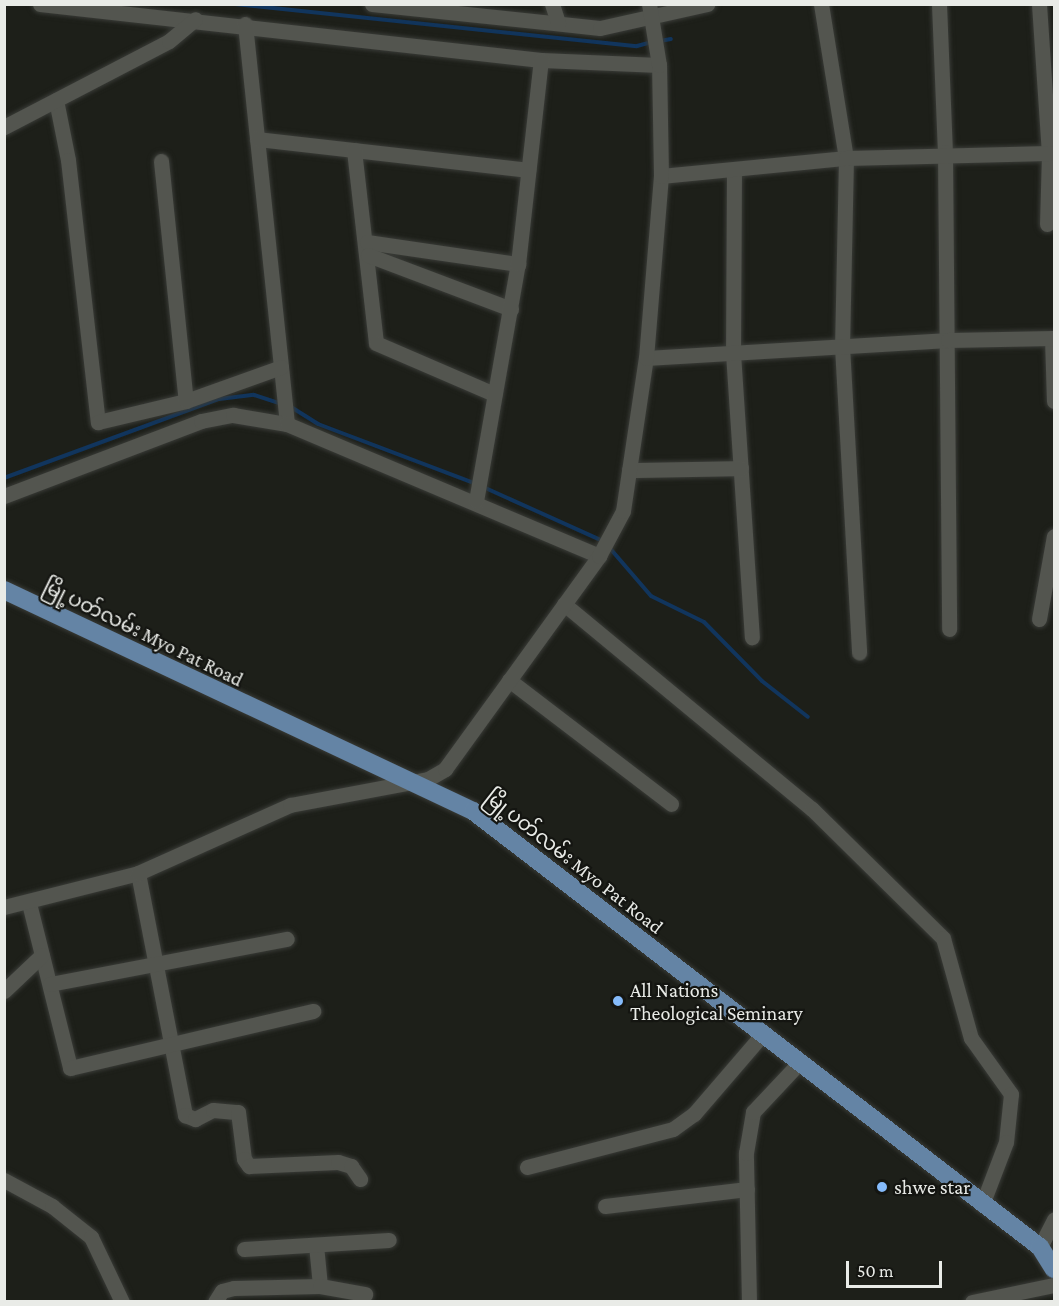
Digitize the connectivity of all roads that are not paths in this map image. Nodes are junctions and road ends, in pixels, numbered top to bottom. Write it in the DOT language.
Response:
graph roads {
  1 [pos="40,4"];
  2 [pos="372,4"];
  3 [pos="552,4"];
  4 [pos="706,4"];
  5 [pos="820,4"];
  6 [pos="939,4"];
  7 [pos="1038,4"];
  8 [pos="411,6"];
  9 [pos="102,8"];
  10 [pos="651,10"];
  11 [pos="195,20"];
  12 [pos="558,23"];
  13 [pos="245,24"];
  14 [pos="541,60"];
  15 [pos="659,65"];
  16 [pos="56,100"];
  17 [pos="4,127"];
  18 [pos="257,139"];
  19 [pos="354,150"];
  20 [pos="945,152"];
  21 [pos="1049,153"];
  22 [pos="846,158"];
  23 [pos="161,161"];
  24 [pos="734,169"];
  25 [pos="528,170"];
  26 [pos="661,176"];
  27 [pos="1047,224"];
  28 [pos="368,248"];
  29 [pos="518,264"];
  30 [pos="511,309"];
  31 [pos="1053,338"];
  32 [pos="948,340"];
  33 [pos="842,346"];
  34 [pos="733,353"];
  35 [pos="646,358"];
  36 [pos="281,368"];
  37 [pos="494,394"];
  38 [pos="186,401"];
  39 [pos="1054,401"];
  40 [pos="287,423"];
  41 [pos="741,468"];
  42 [pos="629,470"];
  43 [pos="4,496"];
  44 [pos="476,501"];
  45 [pos="1054,536"];
  46 [pos="599,556"];
  47 [pos="4,590"];
  48 [pos="564,604"];
  49 [pos="1039,619"];
  50 [pos="949,629"];
  51 [pos="753,637"];
  52 [pos="859,653"];
  53 [pos="509,680"];
  54 [pos="413,782"];
  55 [pos="671,804"];
  56 [pos="138,873"];
  57 [pos="29,903"];
  58 [pos="4,907"];
  59 [pos="287,939"];
  60 [pos="42,955"];
  61 [pos="158,962"];
  62 [pos="50,984"];
  63 [pos="4,991"];
  64 [pos="313,1011"];
  65 [pos="762,1035"];
  66 [pos="173,1044"];
  67 [pos="798,1064"];
  68 [pos="526,1167"];
  69 [pos="360,1179"];
  70 [pos="4,1180"];
  71 [pos="747,1189"];
  72 [pos="982,1205"];
  73 [pos="605,1206"];
  74 [pos="1054,1219"];
  75 [pos="389,1240"];
  76 [pos="316,1245"];
  77 [pos="1040,1247"];
  78 [pos="244,1249"];
  79 [pos="1054,1269"];
  80 [pos="1054,1285"];
  81 [pos="294,1286"];
  82 [pos="320,1286"];
  83 [pos="365,1294"];
  84 [pos="344,1295"];
  85 [pos="122,1302"];
  86 [pos="215,1302"];
  87 [pos="289,1302"];
  88 [pos="749,1302"];
  89 [pos="972,1302"];
  1 -- 9 [label="street"];
  2 -- 8 [label="street"];
  3 -- 12 [label="street"];
  4 -- 10 [label="street"];
  5 -- 22 [label="street"];
  6 -- 20 [label="street"];
  7 -- 21 [label="street"];
  8 -- 12 [label="street"];
  9 -- 11 [label="street"];
  10 -- 12 [label="street"];
  10 -- 15 [label="street"];
  11 -- 13 [label="street"];
  11 -- 16 [label="street"];
  13 -- 14 [label="street"];
  13 -- 18 [label="street"];
  14 -- 15 [label="street"];
  14 -- 25 [label="street"];
  15 -- 26 [label="street"];
  16 -- 17 [label="street"];
  16 -- 38 [label="street"];
  18 -- 19 [label="street"];
  18 -- 36 [label="street"];
  19 -- 25 [label="street"];
  19 -- 28 [label="street"];
  20 -- 21 [label="street"];
  20 -- 22 [label="street"];
  20 -- 32 [label="street"];
  21 -- 27 [label="street"];
  22 -- 24 [label="street"];
  22 -- 33 [label="street"];
  23 -- 38 [label="street"];
  24 -- 26 [label="street"];
  24 -- 34 [label="street"];
  25 -- 29 [label="street"];
  26 -- 35 [label="street"];
  28 -- 29 [label="street"];
  28 -- 30 [label="street"];
  28 -- 37 [label="street"];
  29 -- 30 [label="street"];
  30 -- 37 [label="street"];
  31 -- 32 [label="street"];
  31 -- 39 [label="street"];
  32 -- 33 [label="street"];
  32 -- 50 [label="street"];
  33 -- 34 [label="street"];
  33 -- 52 [label="street"];
  34 -- 35 [label="street"];
  34 -- 41 [label="street"];
  35 -- 42 [label="street"];
  36 -- 38 [label="street"];
  36 -- 40 [label="street"];
  37 -- 44 [label="street"];
  40 -- 43 [label="street"];
  40 -- 44 [label="street"];
  41 -- 42 [label="street"];
  41 -- 51 [label="street"];
  42 -- 46 [label="street"];
  44 -- 46 [label="street"];
  45 -- 49 [label="street"];
  46 -- 48 [label="street"];
  47 -- 54 [label="main road, မြို့ပတ်လမ်း Myo Pat Road"];
  48 -- 53 [label="street"];
  48 -- 72 [label="street"];
  53 -- 54 [label="street"];
  53 -- 55 [label="street"];
  54 -- 56 [label="street"];
  54 -- 65 [label="main road, မြို့ပတ်လမ်း Myo Pat Road"];
  56 -- 57 [label="street"];
  56 -- 61 [label="street"];
  57 -- 58 [label="street"];
  57 -- 60 [label="street"];
  59 -- 61 [label="street"];
  60 -- 62 [label="street"];
  60 -- 63 [label="street"];
  61 -- 62 [label="street"];
  61 -- 66 [label="street"];
  62 -- 66 [label="street"];
  64 -- 66 [label="street"];
  65 -- 67 [label="main road, မြို့ပတ်လမ်း Myo Pat Road"];
  65 -- 68 [label="street"];
  66 -- 69 [label="street"];
  67 -- 71 [label="street"];
  67 -- 72 [label="main road, မြို့ပတ်လမ်း Myo Pat Road"];
  70 -- 85 [label="street"];
  71 -- 73 [label="street"];
  71 -- 88 [label="street"];
  72 -- 77 [label="main road, မြို့ပတ်လမ်း Myo Pat Road"];
  74 -- 77 [label="street"];
  75 -- 76 [label="street"];
  76 -- 78 [label="street"];
  76 -- 82 [label="street"];
  77 -- 79 [label="main road, မြို့ပတ်လမ်း Myo Pat Road"];
  80 -- 89 [label="street"];
  81 -- 82 [label="street"];
  81 -- 86 [label="street"];
  81 -- 87 [label="street"];
  82 -- 84 [label="street"];
  83 -- 84 [label="street"];
}
